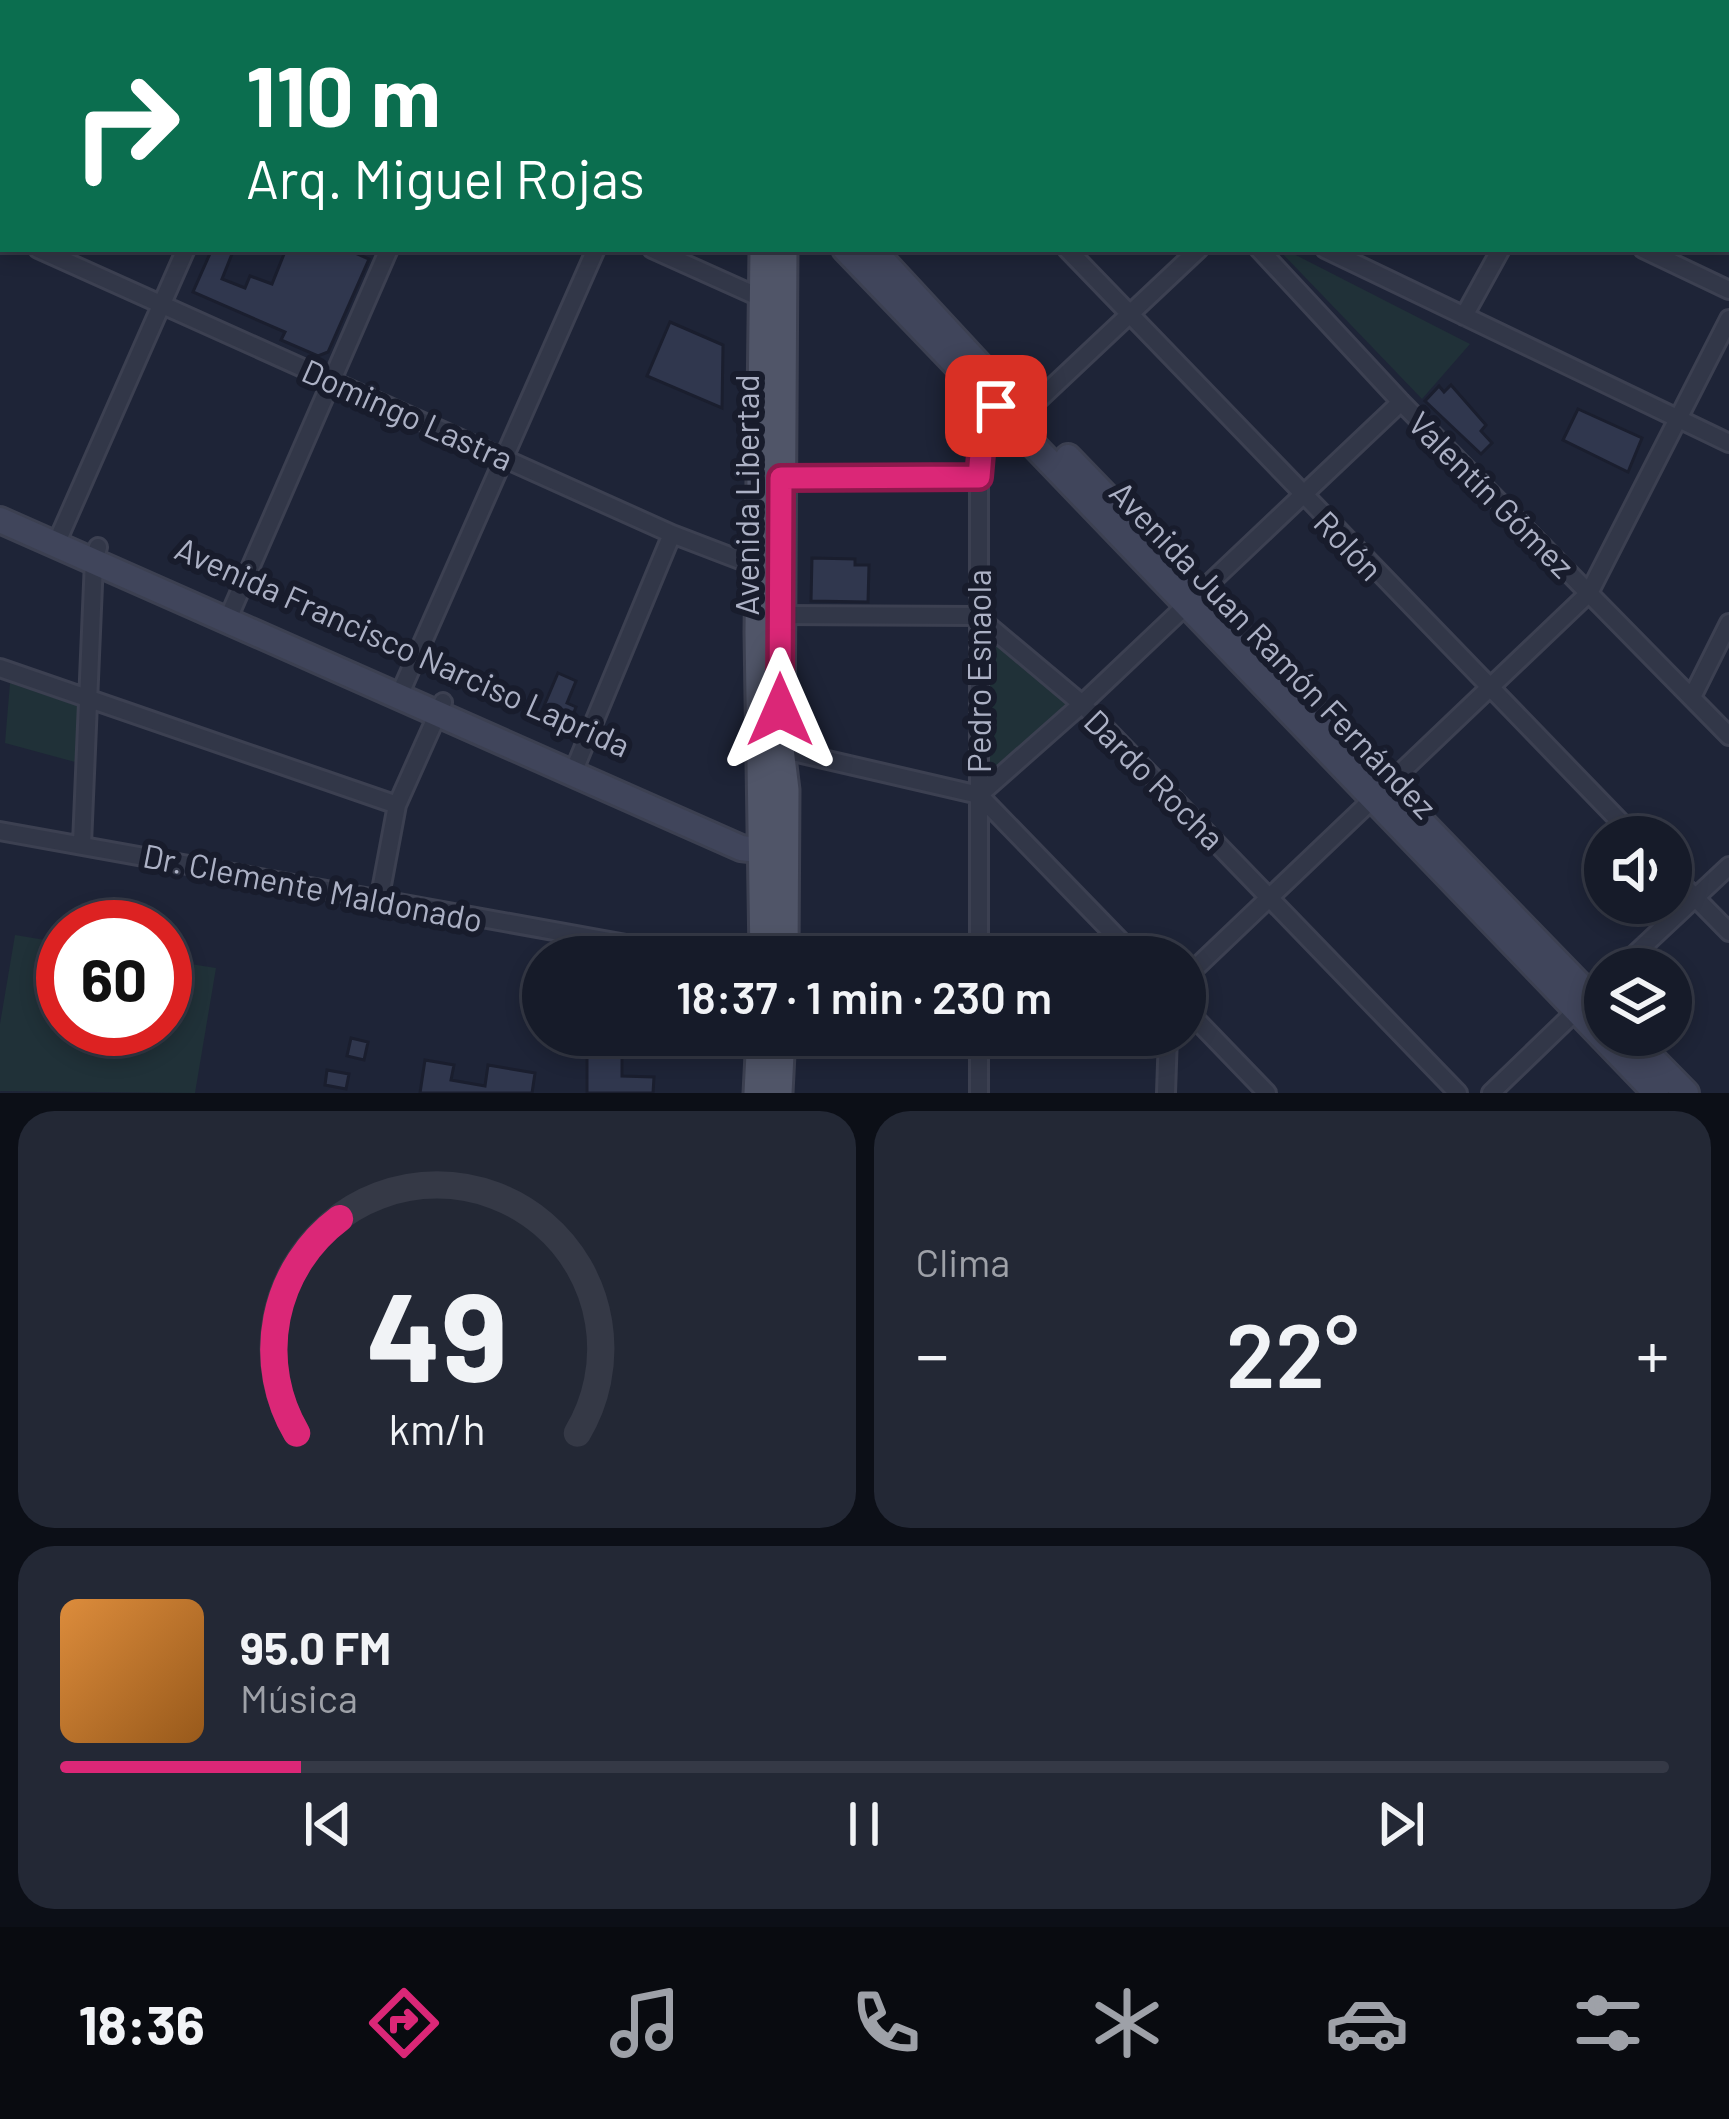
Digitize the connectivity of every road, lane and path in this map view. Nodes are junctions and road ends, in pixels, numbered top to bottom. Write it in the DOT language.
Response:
graph roads {
  1 [pos="45,252"];
  2 [pos="185,252"];
  3 [pos="388,252"];
  4 [pos="595,252"];
  5 [pos="659,252"];
  6 [pos="764,252"];
  7 [pos="783,252"];
  8 [pos="1070,252"];
  9 [pos="1196,252"];
  10 [pos="1262,252"];
  11 [pos="1331,252"];
  12 [pos="1499,252"];
  13 [pos="1649,252"];
  14 [pos="883,260"];
  15 [pos="1729,290"];
  16 [pos="761,298"];
  17 [pos="161,303"];
  18 [pos="1133,315"];
  19 [pos="1464,316"];
  20 [pos="1729,319"];
  21 [pos="331,380"];
  22 [pos="1401,402"];
  23 [pos="1010,409"];
  24 [pos="1679,419"];
  25 [pos="1729,443"];
  26 [pos="504,457"];
  27 [pos="979,477"];
  28 [pos="781,478"];
  29 [pos="1302,496"];
  30 [pos="0,504"];
  31 [pos="0,520"];
  32 [pos="672,533"];
  33 [pos="59,538"];
  34 [pos="96,554"];
  35 [pos="770,570"];
  36 [pos="1589,592"];
  37 [pos="1192,596"];
  38 [pos="230,614"];
  39 [pos="781,615"];
  40 [pos="977,616"];
  41 [pos="1729,623"];
  42 [pos="0,668"];
  43 [pos="1490,690"];
  44 [pos="401,691"];
  45 [pos="1692,697"];
  46 [pos="87,699"];
  47 [pos="1082,704"];
  48 [pos="440,708"];
  49 [pos="1729,736"];
  50 [pos="780,749"];
  51 [pos="575,768"];
  52 [pos="1379,793"];
  53 [pos="979,795"];
  54 [pos="397,805"];
  55 [pos="1614,816"];
  56 [pos="0,831"];
  57 [pos="767,842"];
  58 [pos="82,844"];
  59 [pos="1729,866"];
  60 [pos="1692,894"];
  61 [pos="1270,896"];
  62 [pos="1695,897"];
  63 [pos="379,901"];
  64 [pos="1729,932"];
  65 [pos="578,936"];
  66 [pos="765,936"];
  67 [pos="781,936"];
  68 [pos="979,936"];
  69 [pos="1116,936"];
  70 [pos="1641,948"];
  71 [pos="1206,958"];
  72 [pos="1584,990"];
  73 [pos="1584,1009"];
  74 [pos="1206,1030"];
  75 [pos="760,1056"];
  76 [pos="780,1056"];
  77 [pos="979,1056"];
  78 [pos="1167,1056"];
  79 [pos="1632,1056"];
  80 [pos="1650,1056"];
  81 [pos="758,1093"];
  82 [pos="778,1093"];
  83 [pos="979,1093"];
  84 [pos="1166,1093"];
  85 [pos="1267,1093"];
  86 [pos="1459,1093"];
  87 [pos="1491,1093"];
  88 [pos="1657,1093"];
  89 [pos="1686,1093"];
  1 -- 17 [label="street, Domingo Lastra"];
  2 -- 17 [label="street"];
  3 -- 21 [label="street"];
  4 -- 26 [label="street"];
  5 -- 16 [label="street"];
  6 -- 16 [label="main road, Avenida Libertad"];
  7 -- 28 [label="main road, Avenida Libertad"];
  8 -- 18 [label="street, Rolón"];
  9 -- 18 [label="street"];
  10 -- 22 [label="street, Valentín Gómez"];
  11 -- 19 [label="street"];
  12 -- 19 [label="street"];
  13 -- 15 [label="street"];
  14 -- 23 [label="main road, Avenida Juan Ramón Fernández"];
  16 -- 35 [label="main road, Avenida Libertad"];
  17 -- 21 [label="street, Domingo Lastra"];
  17 -- 33 [label="street"];
  18 -- 23 [label="street"];
  18 -- 29 [label="street, Rolón"];
  19 -- 24 [label="street"];
  20 -- 24 [label="street"];
  21 -- 26 [label="street, Domingo Lastra"];
  21 -- 38 [label="street"];
  22 -- 29 [label="street"];
  22 -- 36 [label="street, Valentín Gómez"];
  23 -- 27 [label="street, Pedro Esnaola"];
  23 -- 37 [label="main road, Avenida Juan Ramón Fernández"];
  24 -- 25 [label="street"];
  24 -- 36 [label="street"];
  26 -- 32 [label="street, Domingo Lastra"];
  26 -- 44 [label="street"];
  27 -- 28 [label="street"];
  27 -- 40 [label="street, Pedro Esnaola"];
  28 -- 35 [label="main road, Avenida Libertad"];
  29 -- 37 [label="street"];
  29 -- 43 [label="street, Rolón"];
  30 -- 33 [label="main road, Avenida Francisco Narciso Laprida"];
  31 -- 33 [label="main road, Avenida Francisco Narciso Laprida"];
  32 -- 35 [label="street, Domingo Lastra"];
  32 -- 51 [label="street"];
  33 -- 34 [label="main road, Avenida Francisco Narciso Laprida"];
  34 -- 38 [label="main road, Avenida Francisco Narciso Laprida"];
  34 -- 46 [label="street"];
  35 -- 39 [label="main road, Avenida Libertad"];
  35 -- 57 [label="main road, Avenida Libertad"];
  36 -- 43 [label="street"];
  36 -- 45 [label="street, Valentín Gómez"];
  37 -- 47 [label="street"];
  37 -- 52 [label="main road, Avenida Juan Ramón Fernández"];
  38 -- 44 [label="main road, Avenida Francisco Narciso Laprida"];
  39 -- 40 [label="street"];
  39 -- 50 [label="main road, Avenida Libertad"];
  40 -- 47 [label="street, Dardo Rocha"];
  40 -- 53 [label="street, Pedro Esnaola"];
  41 -- 45 [label="street"];
  42 -- 46 [label="street"];
  43 -- 52 [label="street"];
  43 -- 55 [label="street, Rolón"];
  44 -- 48 [label="main road, Avenida Francisco Narciso Laprida"];
  45 -- 49 [label="street, Valentín Gómez"];
  46 -- 54 [label="street"];
  46 -- 58 [label="street"];
  47 -- 53 [label="street"];
  47 -- 61 [label="street, Dardo Rocha"];
  48 -- 51 [label="main road, Avenida Francisco Narciso Laprida"];
  48 -- 54 [label="street"];
  50 -- 53 [label="street"];
  50 -- 57 [label="main road, Avenida Libertad"];
  51 -- 57 [label="main road, Avenida Francisco Narciso Laprida"];
  52 -- 61 [label="street"];
  52 -- 72 [label="main road, Avenida Juan Ramón Fernández"];
  53 -- 68 [label="street, Pedro Esnaola"];
  53 -- 69 [label="street"];
  54 -- 63 [label="street"];
  56 -- 58 [label="street, Dr. Clemente Maldonado"];
  57 -- 66 [label="main road, Avenida Libertad"];
  57 -- 67 [label="main road, Avenida Libertad"];
  58 -- 63 [label="street, Dr. Clemente Maldonado"];
  59 -- 62 [label="street"];
  60 -- 62 [label="street"];
  61 -- 71 [label="street"];
  61 -- 86 [label="street, Dardo Rocha"];
  62 -- 64 [label="street"];
  62 -- 70 [label="street"];
  63 -- 65 [label="street, Dr. Clemente Maldonado"];
  73 -- 87 [label="street"];
  74 -- 85 [label="street"];
  75 -- 81 [label="main road"];
  76 -- 82 [label="main road"];
  77 -- 83 [label="street"];
  78 -- 84 [label="street"];
  79 -- 88 [label="main road, Avenida Juan Ramón Fernández"];
  80 -- 89 [label="main road"];
}
